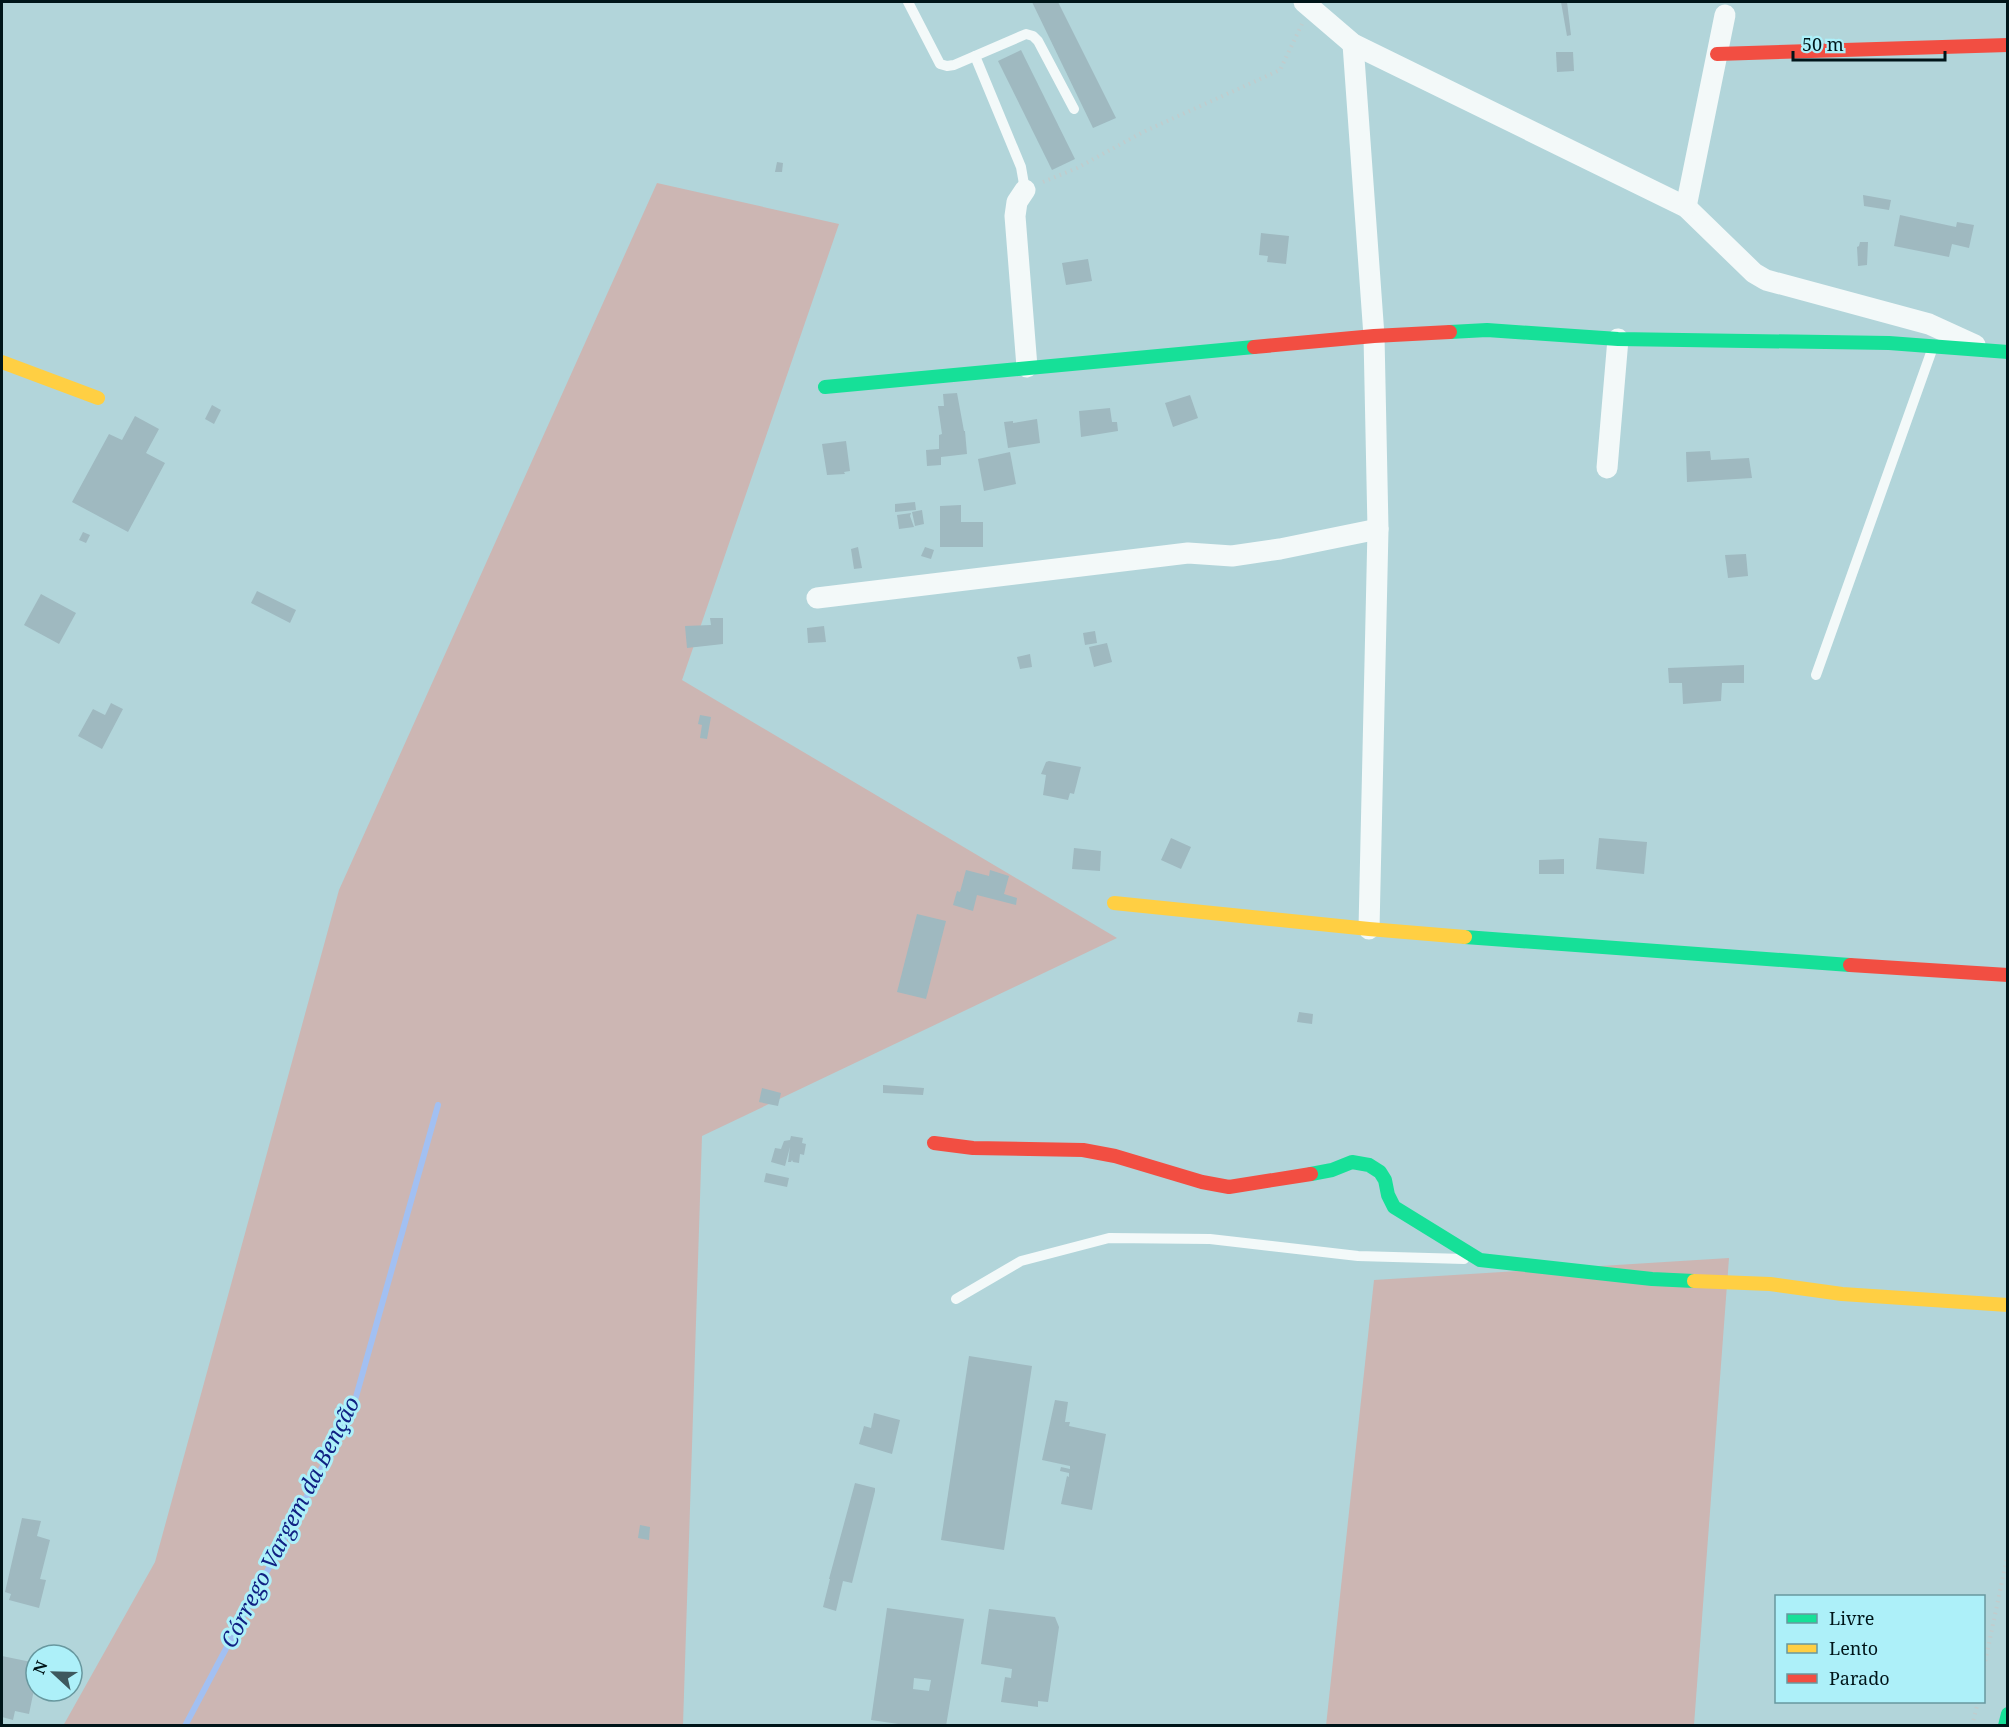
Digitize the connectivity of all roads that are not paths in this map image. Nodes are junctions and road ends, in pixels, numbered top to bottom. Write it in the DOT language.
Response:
graph roads {
  1 [pos="908,2"];
  2 [pos="1305,3"];
  3 [pos="1725,15"];
  4 [pos="1353,44"];
  5 [pos="2007,45"];
  6 [pos="1717,54"];
  7 [pos="975,56"];
  8 [pos="1074,110"];
  9 [pos="1025,190"];
  10 [pos="1686,207"];
  11 [pos="1374,336"];
  12 [pos="1618,339"];
  13 [pos="1933,346"];
  14 [pos="1984,349"];
  15 [pos="2007,352"];
  16 [pos="2,362"];
  17 [pos="1027,367"];
  18 [pos="825,387"];
  19 [pos="98,398"];
  20 [pos="1606,468"];
  21 [pos="1378,529"];
  22 [pos="817,598"];
  23 [pos="1816,675"];
  24 [pos="1114,903"];
  25 [pos="1369,929"];
  26 [pos="2007,975"];
  27 [pos="934,1143"];
  28 [pos="1480,1260"];
  29 [pos="956,1299"];
  30 [pos="2007,1305"];
  31 [pos="2007,1714"];
  32 [pos="2005,1725"];
  1 -- 7 [label="lane"];
  2 -- 4 [label="street"];
  3 -- 6 [label="street"];
  4 -- 10 [label="street"];
  4 -- 11 [label="street"];
  5 -- 6 [label="street"];
  6 -- 10 [label="street"];
  7 -- 8 [label="lane"];
  7 -- 9 [label="lane"];
  9 -- 17 [label="street"];
  10 -- 14 [label="street"];
  11 -- 12 [label="street"];
  11 -- 17 [label="street"];
  11 -- 21 [label="street"];
  12 -- 13 [label="street"];
  12 -- 20 [label="street"];
  13 -- 14 [label="street"];
  13 -- 23 [label="lane"];
  14 -- 15 [label="street"];
  16 -- 19 [label="street"];
  17 -- 18 [label="street"];
  21 -- 22 [label="street"];
  21 -- 25 [label="street"];
  24 -- 25 [label="street"];
  25 -- 26 [label="street"];
  27 -- 28 [label="street"];
  28 -- 29 [label="lane"];
  28 -- 30 [label="street"];
  31 -- 32 [label="street"];
}
